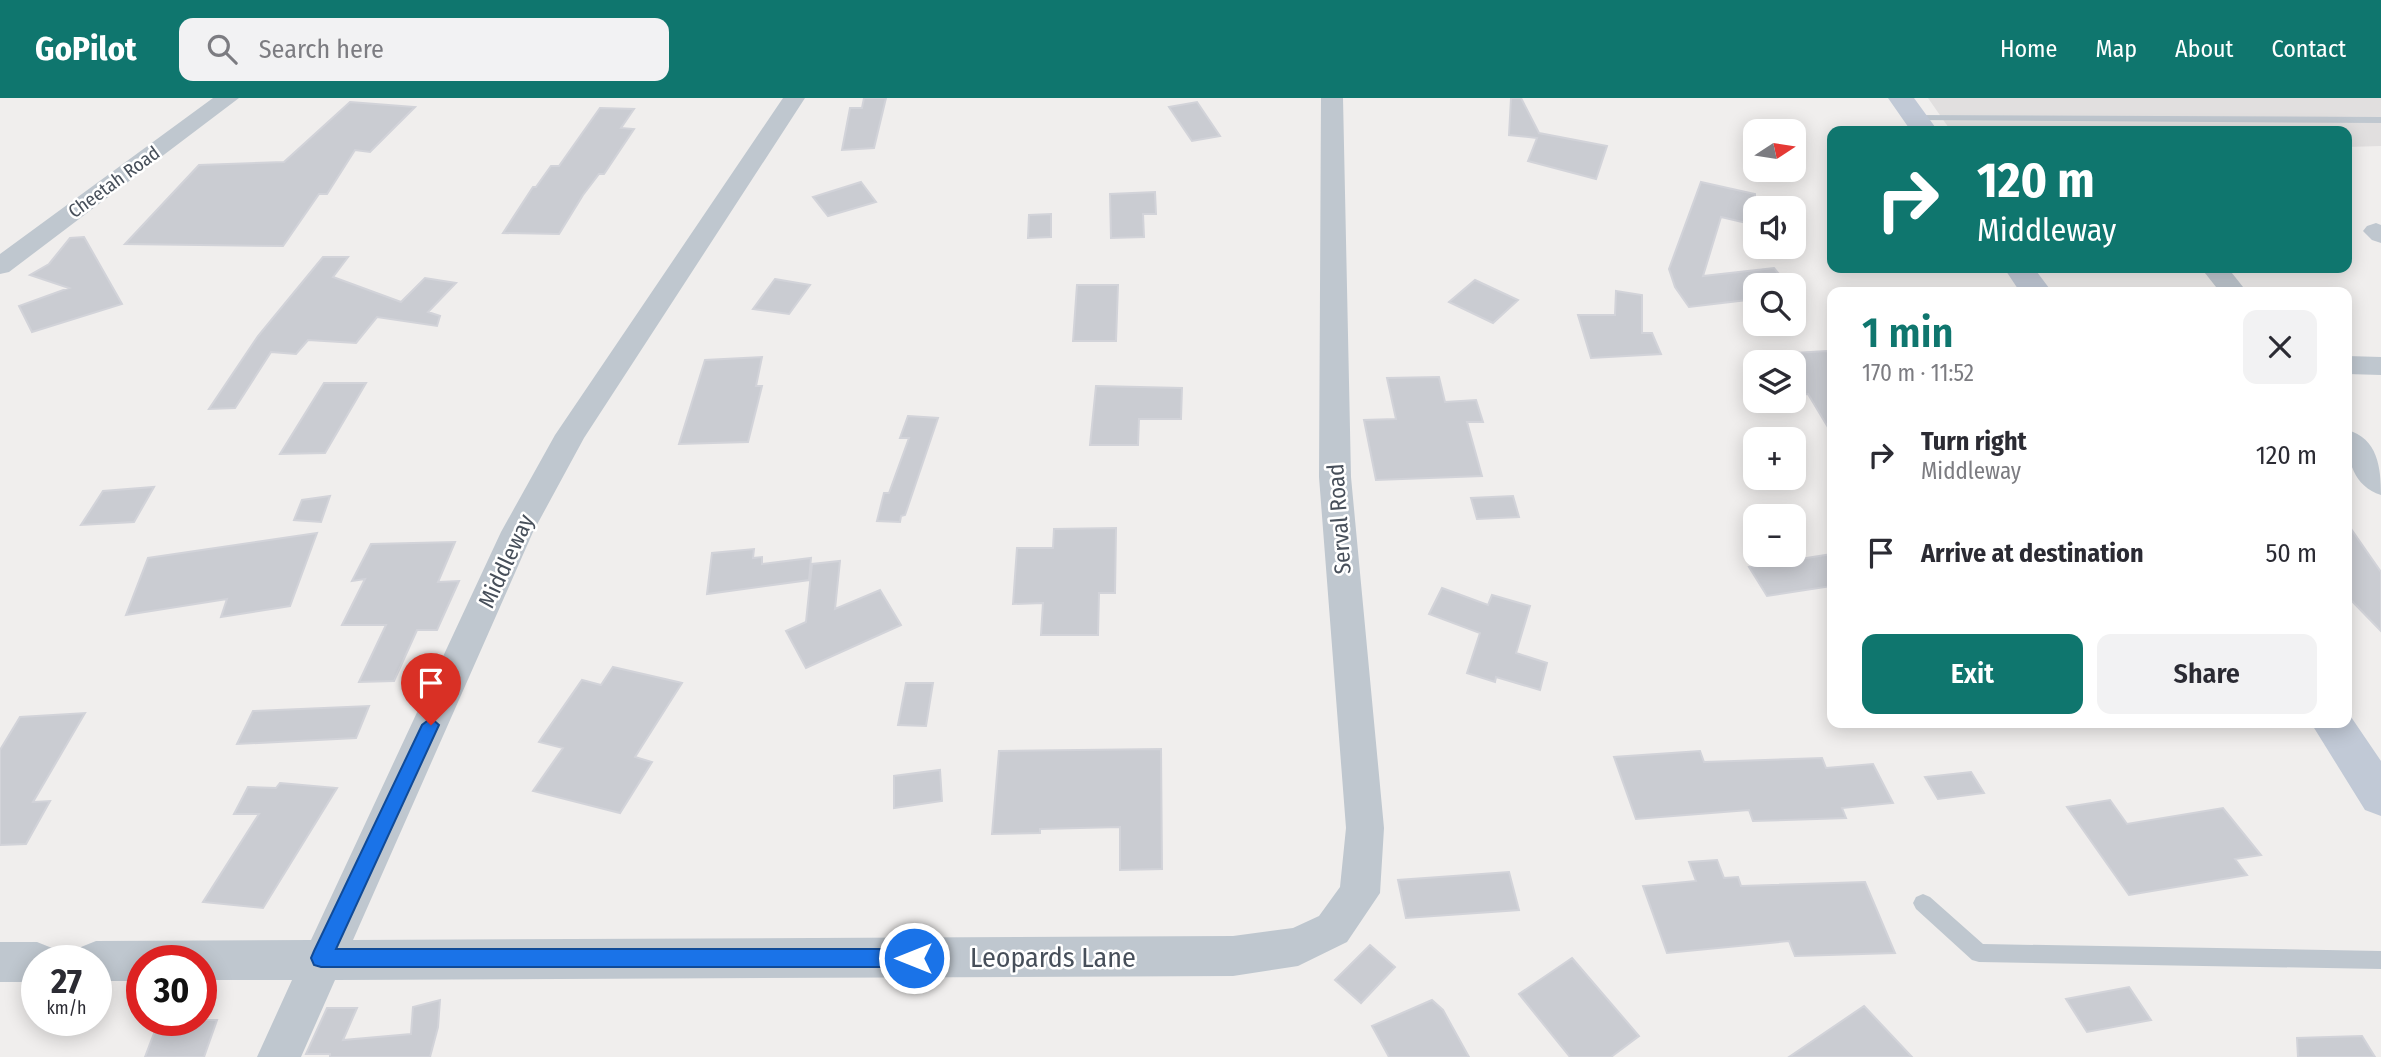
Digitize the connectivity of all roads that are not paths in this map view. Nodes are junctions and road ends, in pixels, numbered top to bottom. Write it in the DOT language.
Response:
graph roads {
  1 [pos="228,98"];
  2 [pos="794,98"];
  3 [pos="1332,98"];
  4 [pos="1913,116"];
  5 [pos="2381,120"];
  6 [pos="0,266"];
  7 [pos="2218,273"];
  8 [pos="2230,287"];
  9 [pos="2352,365"];
  10 [pos="2381,366"];
  11 [pos="2352,446"];
  12 [pos="2381,484"];
  13 [pos="2335,728"];
  14 [pos="2381,797"];
  15 [pos="1923,903"];
  16 [pos="1333,929"];
  17 [pos="321,958"];
  18 [pos="2381,960"];
  19 [pos="21,961"];
  20 [pos="112,961"];
  21 [pos="0,962"];
  22 [pos="278,1057"];
  1 -- 6 [label="street, Cheetah Road"];
  2 -- 17 [label="street, Middleway"];
  3 -- 16 [label="street, Serval Road"];
  4 -- 5 [label="lane"];
  7 -- 8 [label="street"];
  9 -- 10 [label="street"];
  11 -- 12 [label="street"];
  13 -- 14 [label="main road"];
  15 -- 18 [label="lane"];
  16 -- 17 [label="street, Leopards Lane"];
  17 -- 20 [label="street, Leopards Lane"];
  17 -- 22 [label="street, Middleway"];
  19 -- 21 [label="street"];
}
